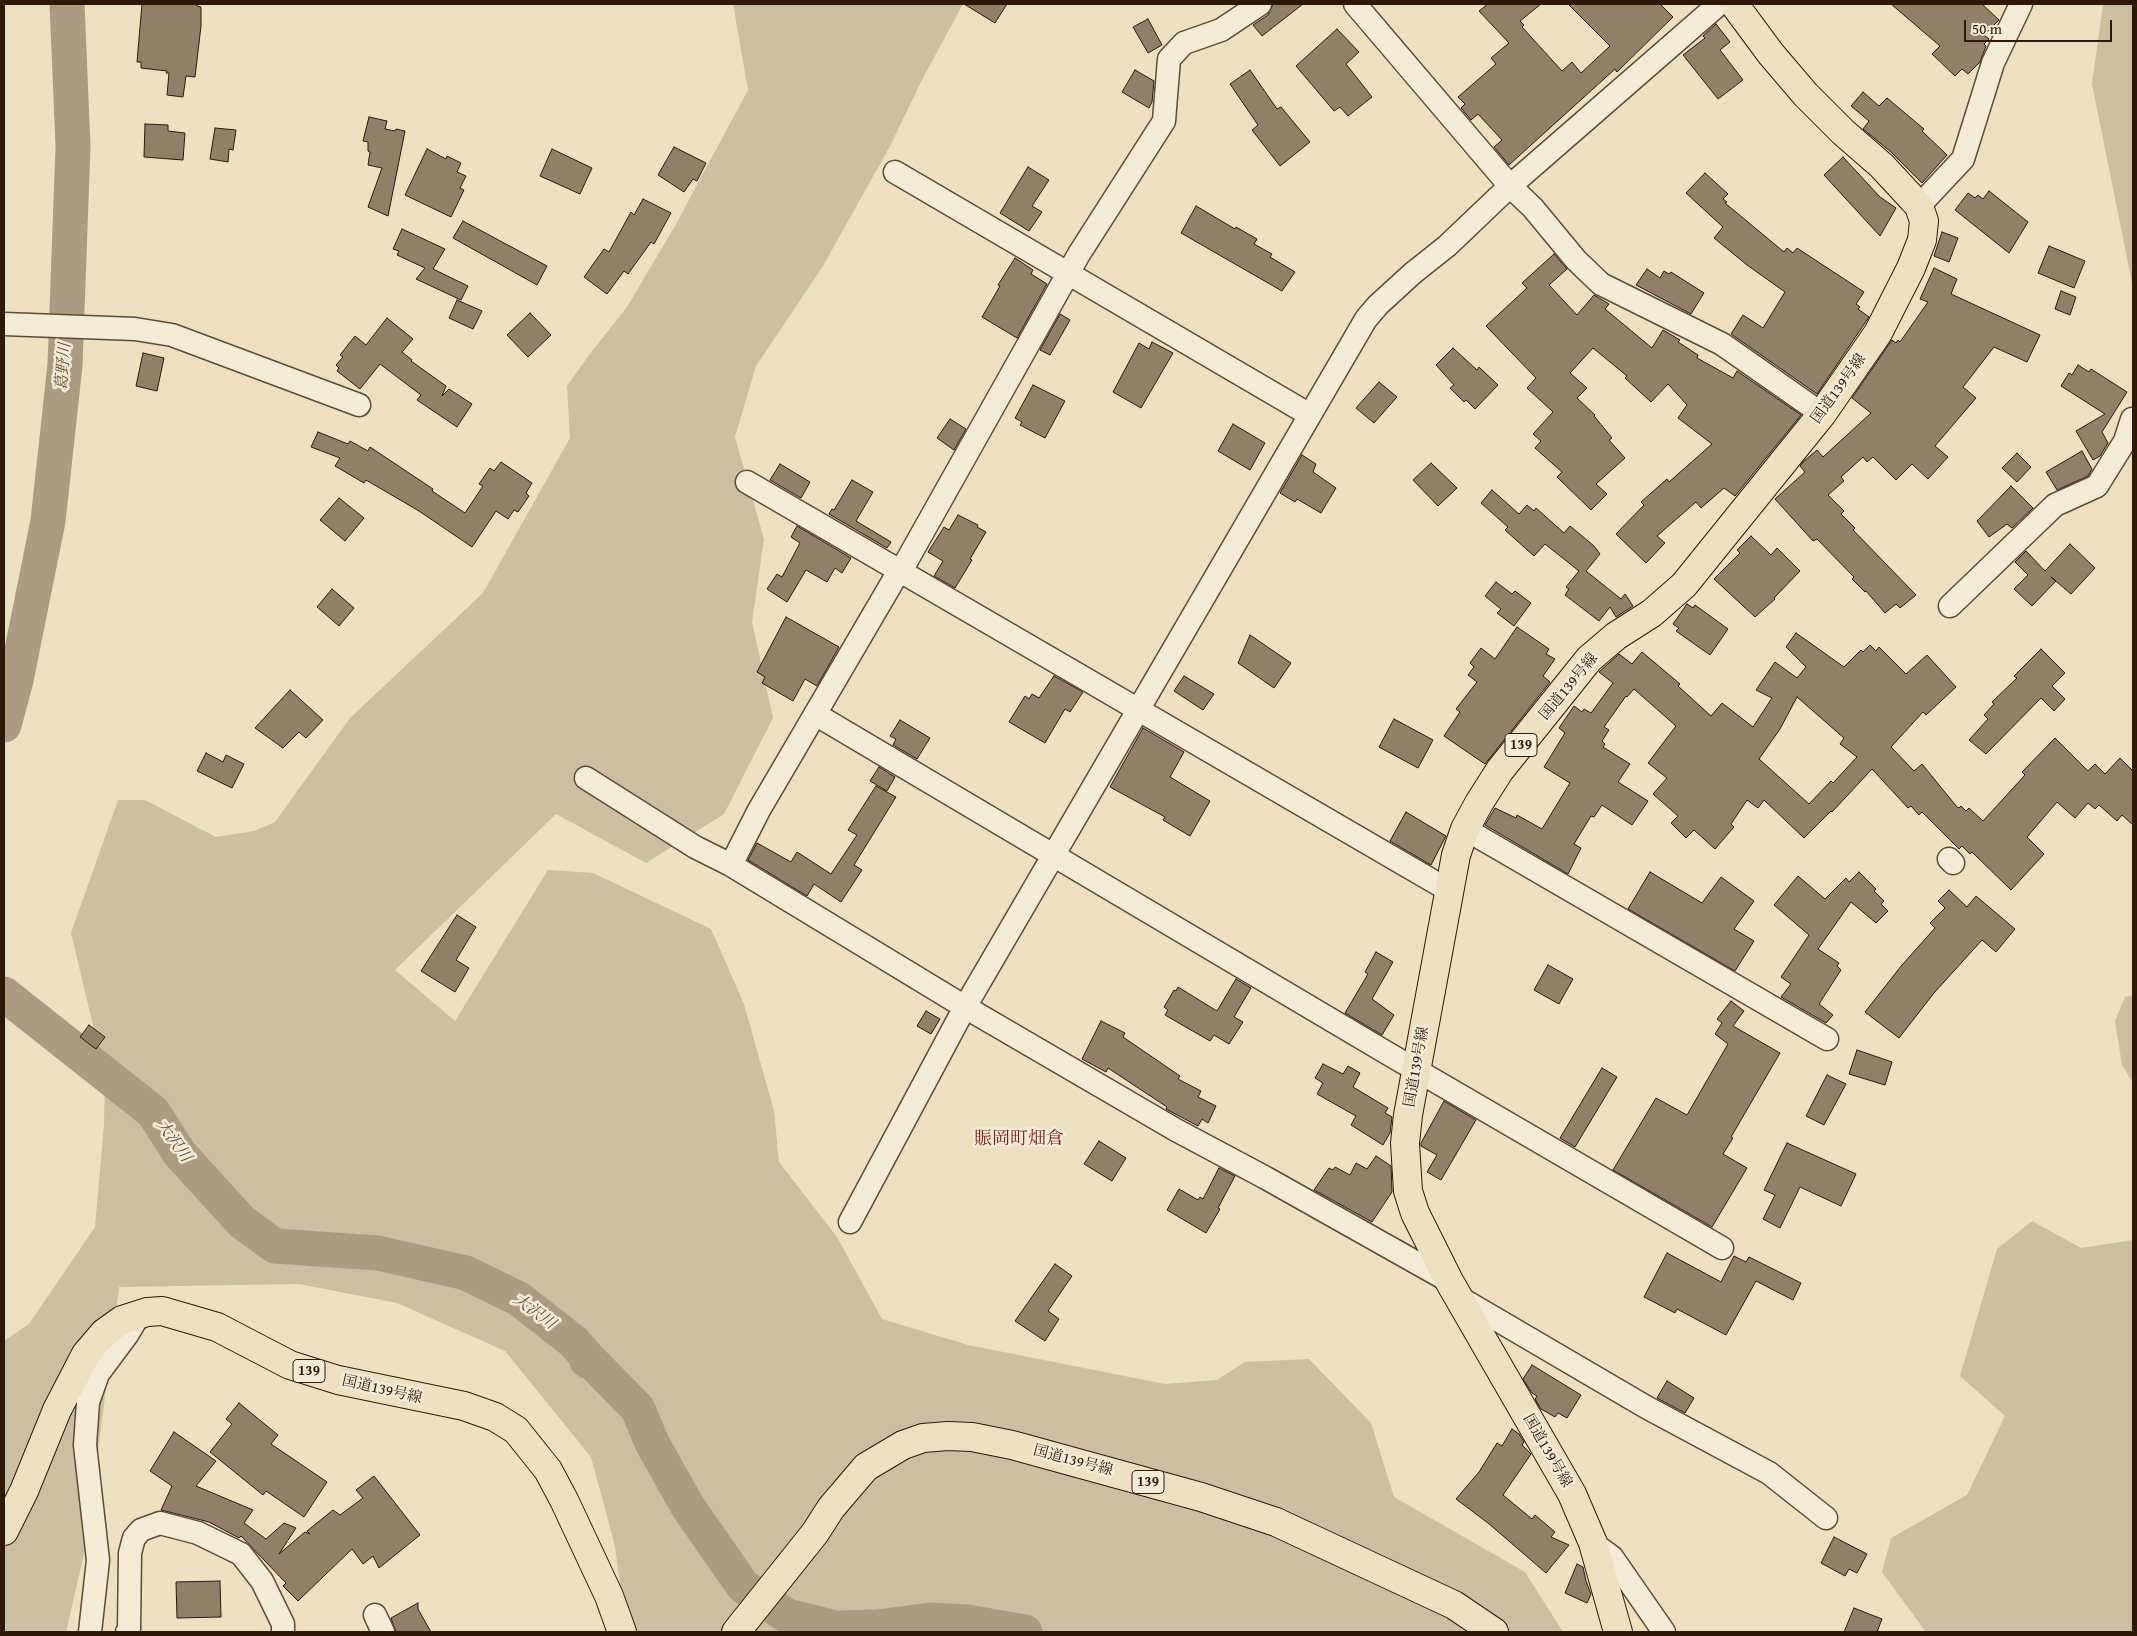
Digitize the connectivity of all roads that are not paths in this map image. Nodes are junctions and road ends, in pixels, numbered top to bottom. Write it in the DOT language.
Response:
graph roads {
  1 [pos="1260,4"];
  2 [pos="1355,4"];
  3 [pos="1719,4"];
  4 [pos="1734,4"];
  5 [pos="2020,4"];
  6 [pos="895,172"];
  7 [pos="1510,186"];
  8 [pos="1919,206"];
  9 [pos="1069,274"];
  10 [pos="4,324"];
  11 [pos="359,405"];
  12 [pos="1822,414"];
  13 [pos="1310,415"];
  14 [pos="2132,419"];
  15 [pos="747,482"];
  16 [pos="901,571"];
  17 [pos="1950,606"];
  18 [pos="1138,710"];
  19 [pos="815,714"];
  20 [pos="586,778"];
  21 [pos="1465,829"];
  22 [pos="1054,856"];
  23 [pos="731,864"];
  24 [pos="1450,890"];
  25 [pos="965,1007"];
  26 [pos="1827,1039"];
  27 [pos="1416,1070"];
  28 [pos="850,1222"];
  29 [pos="1722,1248"];
  30 [pos="1455,1290"];
  31 [pos="139,1315"];
  32 [pos="1826,1518"];
  33 [pos="4,1531"];
  34 [pos="1593,1544"];
  35 [pos="90,1632"];
  36 [pos="127,1632"];
  37 [pos="283,1632"];
  38 [pos="622,1632"];
  39 [pos="736,1632"];
  40 [pos="1494,1632"];
  41 [pos="1618,1632"];
  42 [pos="1664,1632"];
  1 -- 9 [label="street"];
  2 -- 7 [label="street"];
  3 -- 7 [label="street"];
  4 -- 8 [label="highway"];
  5 -- 8 [label="street"];
  6 -- 9 [label="street"];
  7 -- 12 [label="street"];
  7 -- 13 [label="street"];
  8 -- 12 [label="highway, 国道139号線 / 139"];
  9 -- 13 [label="street"];
  9 -- 16 [label="street"];
  10 -- 11 [label="street"];
  12 -- 21 [label="highway, 国道139号線 / 139"];
  13 -- 18 [label="street"];
  14 -- 17 [label="street"];
  15 -- 16 [label="street"];
  16 -- 18 [label="street"];
  16 -- 19 [label="street"];
  18 -- 22 [label="street"];
  18 -- 24 [label="street"];
  19 -- 22 [label="street"];
  19 -- 23 [label="street"];
  20 -- 23 [label="street"];
  21 -- 24 [label="highway, 国道139号線 / 139"];
  21 -- 26 [label="street"];
  22 -- 25 [label="street"];
  22 -- 27 [label="street"];
  23 -- 25 [label="street"];
  24 -- 27 [label="highway, 国道139号線 / 139"];
  25 -- 28 [label="street"];
  25 -- 30 [label="street"];
  27 -- 29 [label="street"];
  27 -- 30 [label="highway, 国道139号線 / 139"];
  30 -- 32 [label="street"];
  30 -- 34 [label="highway, 国道139号線 / 139"];
  31 -- 33 [label="highway, 国道139号線 / 139"];
  31 -- 35 [label="street"];
  31 -- 38 [label="highway, 国道139号線 / 139"];
  34 -- 41 [label="highway, 国道139号線 / 139"];
  34 -- 42 [label="street"];
  36 -- 37 [label="street"];
  39 -- 40 [label="highway, 国道139号線 / 139"];
}
